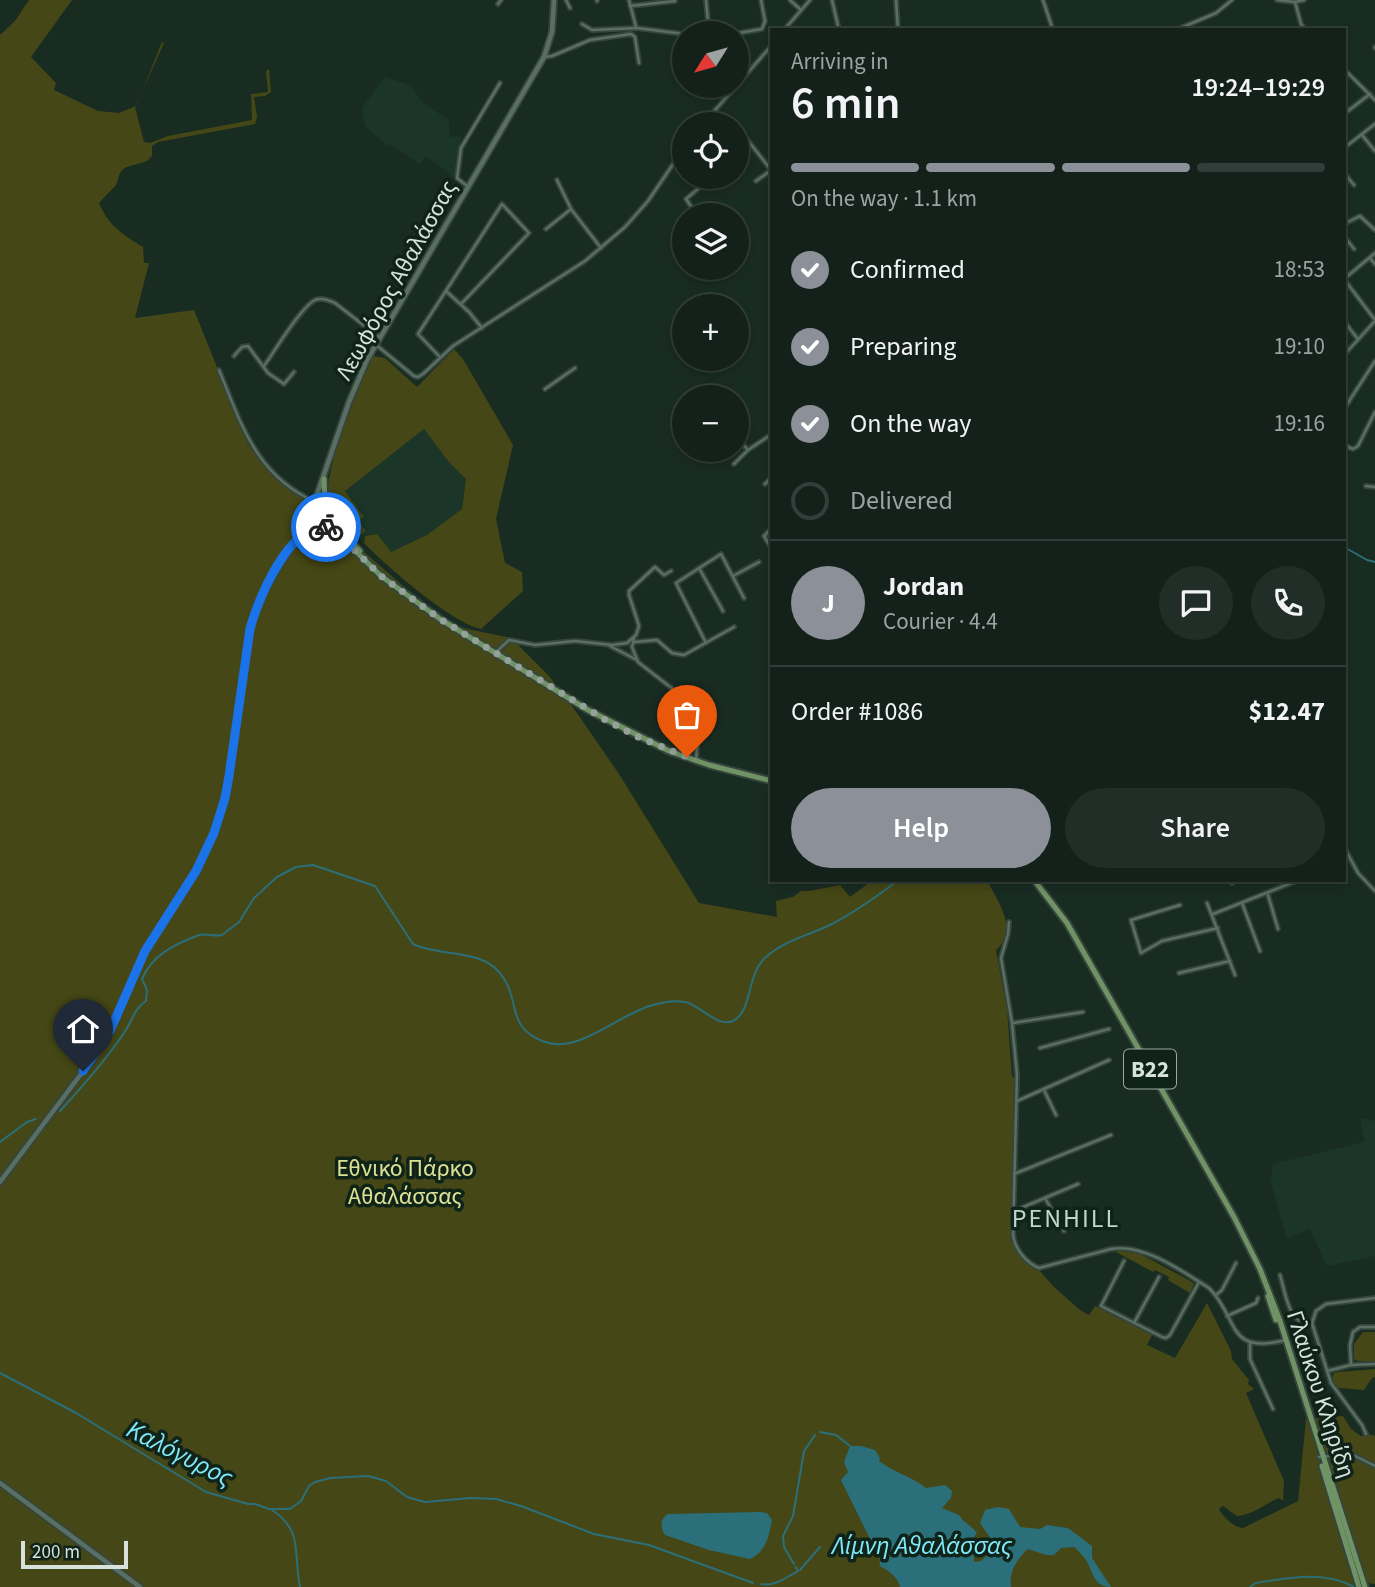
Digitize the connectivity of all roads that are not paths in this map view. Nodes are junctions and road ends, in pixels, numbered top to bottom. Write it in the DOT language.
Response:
graph roads {
  1 [pos="554,0"];
  2 [pos="566,0"];
  3 [pos="629,0"];
  4 [pos="706,0"];
  5 [pos="761,0"];
  6 [pos="790,0"];
  7 [pos="810,0"];
  8 [pos="831,0"];
  9 [pos="897,0"];
  10 [pos="1043,0"];
  11 [pos="1232,0"];
  12 [pos="1276,0"];
  13 [pos="1304,0"];
  14 [pos="675,1"];
  15 [pos="1295,2"];
  16 [pos="630,6"];
  17 [pos="570,8"];
  18 [pos="801,10"];
  19 [pos="708,21"];
  20 [pos="582,24"];
  21 [pos="637,28"];
  22 [pos="786,28"];
  23 [pos="838,28"];
  24 [pos="898,28"];
  25 [pos="1052,28"];
  26 [pos="1181,28"];
  27 [pos="1304,28"];
  28 [pos="749,31"];
  29 [pos="672,32"];
  30 [pos="770,46"];
  31 [pos="544,57"];
  32 [pos="639,63"];
  33 [pos="749,71"];
  34 [pos="1346,71"];
  35 [pos="500,83"];
  36 [pos="1370,94"];
  37 [pos="726,98"];
  38 [pos="1375,100"];
  39 [pos="714,112"];
  40 [pos="1346,112"];
  41 [pos="1375,124"];
  42 [pos="1362,135"];
  43 [pos="749,142"];
  44 [pos="1346,147"];
  45 [pos="1375,151"];
  46 [pos="672,165"];
  47 [pos="770,168"];
  48 [pos="770,171"];
  49 [pos="1346,175"];
  50 [pos="556,180"];
  51 [pos="756,181"];
  52 [pos="1354,185"];
  53 [pos="468,187"];
  54 [pos="698,189"];
  55 [pos="689,203"];
  56 [pos="571,209"];
  57 [pos="1346,223"];
  58 [pos="545,229"];
  59 [pos="1375,230"];
  60 [pos="1346,239"];
  61 [pos="601,248"];
  62 [pos="1354,249"];
  63 [pos="1375,253"];
  64 [pos="1370,258"];
  65 [pos="1375,264"];
  66 [pos="1346,277"];
  67 [pos="1346,282"];
  68 [pos="446,291"];
  69 [pos="461,304"];
  70 [pos="1375,320"];
  71 [pos="1346,324"];
  72 [pos="482,328"];
  73 [pos="379,337"];
  74 [pos="1357,338"];
  75 [pos="375,344"];
  76 [pos="1346,352"];
  77 [pos="234,356"];
  78 [pos="440,356"];
  79 [pos="1375,361"];
  80 [pos="264,366"];
  81 [pos="575,368"];
  82 [pos="219,370"];
  83 [pos="1368,370"];
  84 [pos="294,372"];
  85 [pos="1375,374"];
  86 [pos="545,389"];
  87 [pos="1346,406"];
  88 [pos="1375,412"];
  89 [pos="770,435"];
  90 [pos="1346,446"];
  91 [pos="749,449"];
  92 [pos="324,479"];
  93 [pos="770,479"];
  94 [pos="765,484"];
  95 [pos="1366,486"];
  96 [pos="1375,487"];
  97 [pos="315,502"];
  98 [pos="311,512"];
  99 [pos="334,527"];
  100 [pos="770,530"];
  101 [pos="295,541"];
  102 [pos="770,546"];
  103 [pos="759,562"];
  104 [pos="699,568"];
  105 [pos="671,571"];
  106 [pos="733,576"];
  107 [pos="744,598"];
  108 [pos="723,611"];
  109 [pos="734,627"];
  110 [pos="634,640"];
  111 [pos="706,643"];
  112 [pos="608,645"];
  113 [pos="495,653"];
  114 [pos="635,659"];
  115 [pos="696,761"];
  116 [pos="770,780"];
  117 [pos="1346,851"];
  118 [pos="1035,882"];
  119 [pos="1296,882"];
  120 [pos="1294,884"];
  121 [pos="1375,891"];
  122 [pos="1268,894"];
  123 [pos="1207,903"];
  124 [pos="1242,903"];
  125 [pos="1180,905"];
  126 [pos="1213,914"];
  127 [pos="1009,922"];
  128 [pos="1217,928"];
  129 [pos="1278,929"];
  130 [pos="1260,951"];
  131 [pos="1230,961"];
  132 [pos="1179,973"];
  133 [pos="1235,975"];
  134 [pos="1083,1012"];
  135 [pos="1012,1023"];
  136 [pos="1109,1029"];
  137 [pos="1040,1048"];
  138 [pos="1110,1060"];
  139 [pos="1044,1090"];
  140 [pos="1017,1101"];
  141 [pos="1056,1115"];
  142 [pos="1111,1135"];
  143 [pos="1014,1174"];
  144 [pos="0,1182"];
  145 [pos="1078,1184"];
  146 [pos="1045,1198"];
  147 [pos="1014,1211"];
  148 [pos="1064,1231"];
  149 [pos="1124,1261"];
  150 [pos="1236,1263"];
  151 [pos="1280,1275"];
  152 [pos="1159,1277"];
  153 [pos="1199,1282"];
  154 [pos="1216,1296"];
  155 [pos="1258,1298"];
  156 [pos="1375,1298"];
  157 [pos="1227,1316"];
  158 [pos="1134,1323"];
  159 [pos="1312,1325"];
  160 [pos="1375,1327"];
  161 [pos="1284,1340"];
  162 [pos="1251,1343"];
  163 [pos="1375,1364"];
  164 [pos="1351,1365"];
  165 [pos="1327,1371"];
  166 [pos="1273,1409"];
  167 [pos="1366,1434"];
  168 [pos="1321,1457"];
  169 [pos="1375,1466"];
  170 [pos="0,1483"];
  171 [pos="141,1587"];
  172 [pos="1359,1587"];
  173 [pos="1365,1587"];
  1 -- 31 [label="main road, Λεωφόρος Αθαλάσσας"];
  2 -- 17 [label="street"];
  3 -- 16 [label="street"];
  4 -- 19 [label="street"];
  5 -- 28 [label="street"];
  6 -- 18 [label="street"];
  7 -- 18 [label="street"];
  8 -- 23 [label="street"];
  9 -- 24 [label="street"];
  10 -- 25 [label="street"];
  11 -- 26 [label="street"];
  12 -- 15 [label="street"];
  13 -- 15 [label="street"];
  14 -- 16 [label="street"];
  15 -- 27 [label="street"];
  16 -- 21 [label="street"];
  18 -- 22 [label="street"];
  20 -- 21 [label="street"];
  21 -- 29 [label="street"];
  30 -- 33 [label="street"];
  31 -- 32 [label="street"];
  31 -- 53 [label="main road, Λεωφόρος Αθαλάσσας"];
  34 -- 36 [label="street"];
  35 -- 53 [label="street"];
  36 -- 38 [label="street"];
  36 -- 40 [label="street"];
  37 -- 39 [label="street"];
  41 -- 42 [label="street"];
  42 -- 44 [label="street"];
  42 -- 45 [label="street"];
  43 -- 47 [label="street"];
  46 -- 61 [label="street"];
  48 -- 51 [label="street"];
  49 -- 52 [label="street"];
  50 -- 56 [label="street"];
  53 -- 73 [label="main road, Λεωφόρος Αθαλάσσας"];
  54 -- 55 [label="street"];
  56 -- 58 [label="street"];
  56 -- 61 [label="street"];
  57 -- 59 [label="street"];
  60 -- 62 [label="street"];
  61 -- 72 [label="street"];
  63 -- 64 [label="street"];
  64 -- 65 [label="street"];
  64 -- 66 [label="street"];
  67 -- 70 [label="street"];
  68 -- 69 [label="street"];
  68 -- 69 [label="street"];
  68 -- 78 [label="street"];
  69 -- 72 [label="street"];
  70 -- 74 [label="street"];
  71 -- 74 [label="street"];
  72 -- 78 [label="street"];
  73 -- 75 [label="main road, Λεωφόρος Αθαλάσσας"];
  73 -- 80 [label="street"];
  74 -- 76 [label="street"];
  75 -- 78 [label="street"];
  75 -- 92 [label="main road, Λεωφόρος Αθαλάσσας"];
  77 -- 80 [label="street"];
  79 -- 83 [label="street"];
  80 -- 84 [label="street"];
  81 -- 86 [label="street"];
  82 -- 97 [label="street"];
  83 -- 85 [label="street"];
  83 -- 87 [label="street"];
  88 -- 90 [label="street"];
  89 -- 91 [label="street"];
  92 -- 97 [label="main road, Λεωφόρος Αθαλάσσας"];
  92 -- 99 [label="main road"];
  93 -- 94 [label="street"];
  95 -- 96 [label="street"];
  97 -- 98 [label="main road, Λεωφόρος Αθαλάσσας"];
  98 -- 99 [label="main road"];
  98 -- 101 [label="main road, Λεωφόρος Αθαλάσσας"];
  99 -- 101 [label="main road"];
  99 -- 113 [label="main road"];
  100 -- 102 [label="street"];
  101 -- 144 [label="main road, Λεωφόρος Αθαλάσσας"];
  103 -- 106 [label="street"];
  104 -- 106 [label="street"];
  104 -- 108 [label="street"];
  104 -- 111 [label="street"];
  105 -- 110 [label="street"];
  106 -- 107 [label="street"];
  109 -- 111 [label="street"];
  110 -- 111 [label="street"];
  110 -- 112 [label="street"];
  110 -- 114 [label="street"];
  112 -- 113 [label="street"];
  112 -- 114 [label="street"];
  113 -- 115 [label="main road"];
  114 -- 115 [label="street"];
  115 -- 116 [label="main road"];
  117 -- 121 [label="street"];
  118 -- 161 [label="main road, Γλαύκου Κληρίδη / B22"];
  119 -- 120 [label="street"];
  120 -- 122 [label="street"];
  122 -- 124 [label="street"];
  122 -- 129 [label="street"];
  123 -- 126 [label="street"];
  124 -- 126 [label="street"];
  124 -- 130 [label="street"];
  125 -- 128 [label="street"];
  126 -- 128 [label="street"];
  127 -- 135 [label="street"];
  128 -- 131 [label="street"];
  131 -- 132 [label="street"];
  131 -- 133 [label="street"];
  134 -- 135 [label="street"];
  135 -- 140 [label="street"];
  136 -- 137 [label="street"];
  138 -- 139 [label="street"];
  139 -- 140 [label="street"];
  139 -- 141 [label="street"];
  140 -- 143 [label="street"];
  142 -- 143 [label="street"];
  143 -- 147 [label="street"];
  145 -- 146 [label="street"];
  146 -- 147 [label="street"];
  146 -- 148 [label="street"];
  147 -- 153 [label="street"];
  149 -- 158 [label="street"];
  150 -- 154 [label="street"];
  151 -- 159 [label="street"];
  152 -- 158 [label="street"];
  153 -- 154 [label="street"];
  153 -- 158 [label="street"];
  154 -- 157 [label="street"];
  155 -- 157 [label="street"];
  156 -- 159 [label="street"];
  157 -- 162 [label="street"];
  159 -- 165 [label="street"];
  160 -- 164 [label="street"];
  161 -- 162 [label="street"];
  161 -- 168 [label="main road, Γλαύκου Κληρίδη / B22"];
  162 -- 166 [label="street"];
  163 -- 164 [label="street"];
  164 -- 165 [label="street"];
  165 -- 167 [label="street"];
  168 -- 169 [label="street"];
  168 -- 172 [label="main road, Γλαύκου Κληρίδη / B22"];
  168 -- 173 [label="main road, Γλαύκου Κληρίδη / B22"];
  170 -- 171 [label="main road"];
}
